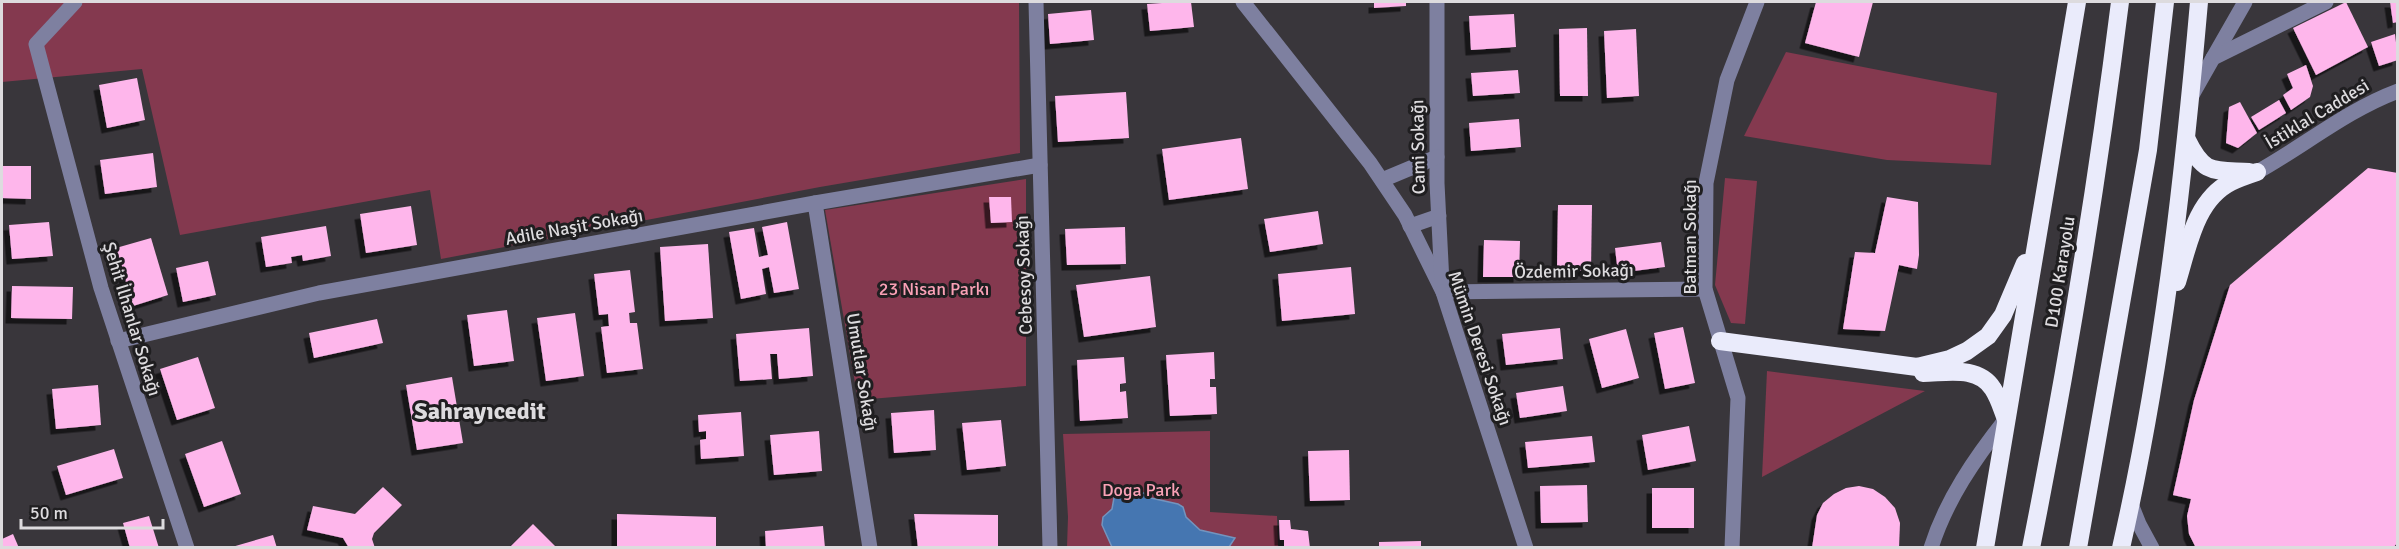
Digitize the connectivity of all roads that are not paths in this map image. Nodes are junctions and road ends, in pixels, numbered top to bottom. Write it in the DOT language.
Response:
graph roads {
  1 [pos="75,2"];
  2 [pos="1036,2"];
  3 [pos="1243,2"];
  4 [pos="1437,2"];
  5 [pos="1757,2"];
  6 [pos="2077,2"];
  7 [pos="2120,2"];
  8 [pos="2165,2"];
  9 [pos="2199,2"];
  10 [pos="2245,2"];
  11 [pos="2326,2"];
  12 [pos="2213,58"];
  13 [pos="2397,91"];
  14 [pos="2190,98"];
  15 [pos="2187,139"];
  16 [pos="1437,157"];
  17 [pos="1040,165"];
  18 [pos="2257,172"];
  19 [pos="2182,178"];
  20 [pos="1382,180"];
  21 [pos="815,203"];
  22 [pos="1439,216"];
  23 [pos="2195,221"];
  24 [pos="1410,226"];
  25 [pos="2036,237"];
  26 [pos="1705,289"];
  27 [pos="1443,292"];
  28 [pos="2162,332"];
  29 [pos="117,341"];
  30 [pos="1722,348"];
  31 [pos="1899,369"];
  32 [pos="2006,419"];
  33 [pos="2131,504"];
  34 [pos="187,548"];
  35 [pos="870,548"];
  36 [pos="1050,548"];
  37 [pos="1526,548"];
  38 [pos="1732,548"];
  39 [pos="1931,548"];
  40 [pos="1985,548"];
  41 [pos="2031,548"];
  42 [pos="2078,548"];
  43 [pos="2121,548"];
  44 [pos="2152,548"];
  1 -- 29 [label="street, Şehit İlhanlar Sokağı"];
  2 -- 17 [label="street, Cebesoy Sokağı"];
  3 -- 20 [label="street, Mümin Deresi Sokağı"];
  4 -- 16 [label="street, Cami Sokağı"];
  5 -- 26 [label="street, Batman Sokağı"];
  6 -- 25 [label="highway"];
  7 -- 41 [label="highway, D100 Karayolu"];
  8 -- 42 [label="highway"];
  9 -- 14 [label="highway"];
  10 -- 12 [label="street"];
  11 -- 12 [label="street"];
  12 -- 14 [label="street"];
  13 -- 18 [label="street, İstiklal Caddesi"];
  14 -- 15 [label="highway"];
  15 -- 18 [label="highway"];
  15 -- 19 [label="highway"];
  16 -- 20 [label="street"];
  16 -- 22 [label="street, Cami Sokağı"];
  17 -- 21 [label="street, Adile Naşit Sokağı"];
  17 -- 36 [label="street, Cebesoy Sokağı"];
  18 -- 23 [label="highway"];
  19 -- 23 [label="highway"];
  19 -- 28 [label="highway"];
  20 -- 24 [label="street, Mümin Deresi Sokağı"];
  21 -- 29 [label="street, Adile Naşit Sokağı"];
  21 -- 35 [label="street, Umutlar Sokağı"];
  22 -- 24 [label="street"];
  22 -- 27 [label="street, Cami Sokağı"];
  23 -- 28 [label="highway"];
  24 -- 27 [label="street, Mümin Deresi Sokağı"];
  25 -- 31 [label="highway"];
  25 -- 32 [label="highway"];
  26 -- 27 [label="street, Özdemir Sokağı"];
  26 -- 30 [label="street, Batman Sokağı"];
  27 -- 37 [label="street, Mümin Deresi Sokağı"];
  28 -- 33 [label="highway"];
  29 -- 34 [label="street, Şehit İlhanlar Sokağı"];
  30 -- 31 [label="highway"];
  30 -- 38 [label="street, Batman Sokağı"];
  31 -- 32 [label="highway"];
  32 -- 39 [label="street"];
  32 -- 40 [label="highway"];
  33 -- 43 [label="highway"];
  33 -- 44 [label="street"];
}
